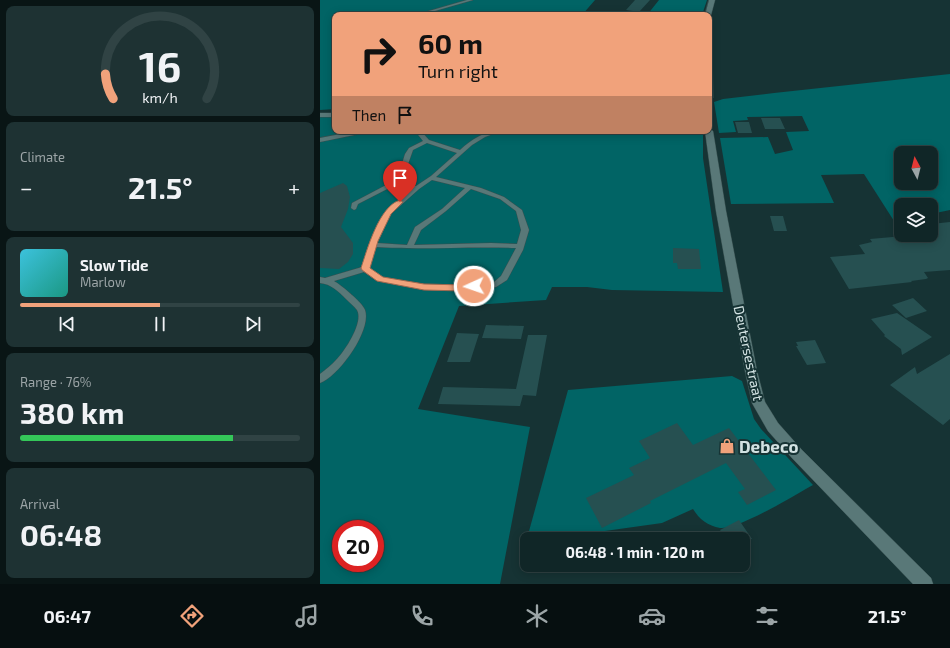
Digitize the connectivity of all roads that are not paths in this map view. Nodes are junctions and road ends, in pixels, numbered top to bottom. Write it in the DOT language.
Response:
graph roads {
  1 [pos="471,0"];
  2 [pos="712,0"];
  3 [pos="428,12"];
  4 [pos="709,12"];
  5 [pos="332,114"];
  6 [pos="320,115"];
  7 [pos="349,134"];
  8 [pos="421,134"];
  9 [pos="489,134"];
  10 [pos="709,134"];
  11 [pos="320,140"];
  12 [pos="428,141"];
  13 [pos="461,152"];
  14 [pos="431,178"];
  15 [pos="392,184"];
  16 [pos="470,187"];
  17 [pos="417,188"];
  18 [pos="354,208"];
  19 [pos="373,245"];
  20 [pos="520,246"];
  21 [pos="409,247"];
  22 [pos="365,268"];
  23 [pos="324,280"];
  24 [pos="320,379"];
  25 [pos="925,584"];
  1 -- 3 [label="lane"];
  2 -- 4 [label="street"];
  5 -- 6 [label="lane"];
  7 -- 11 [label="lane"];
  8 -- 12 [label="lane"];
  9 -- 13 [label="lane"];
  10 -- 25 [label="street, Deutersestraat"];
  12 -- 13 [label="lane"];
  12 -- 15 [label="lane"];
  13 -- 14 [label="lane"];
  14 -- 16 [label="lane"];
  14 -- 17 [label="lane"];
  15 -- 17 [label="lane"];
  15 -- 18 [label="lane"];
  16 -- 20 [label="lane"];
  16 -- 21 [label="lane"];
  17 -- 19 [label="lane"];
  19 -- 21 [label="lane"];
  19 -- 22 [label="lane"];
  20 -- 21 [label="lane"];
  20 -- 22 [label="lane"];
  22 -- 23 [label="lane"];
  23 -- 24 [label="lane"];
}
